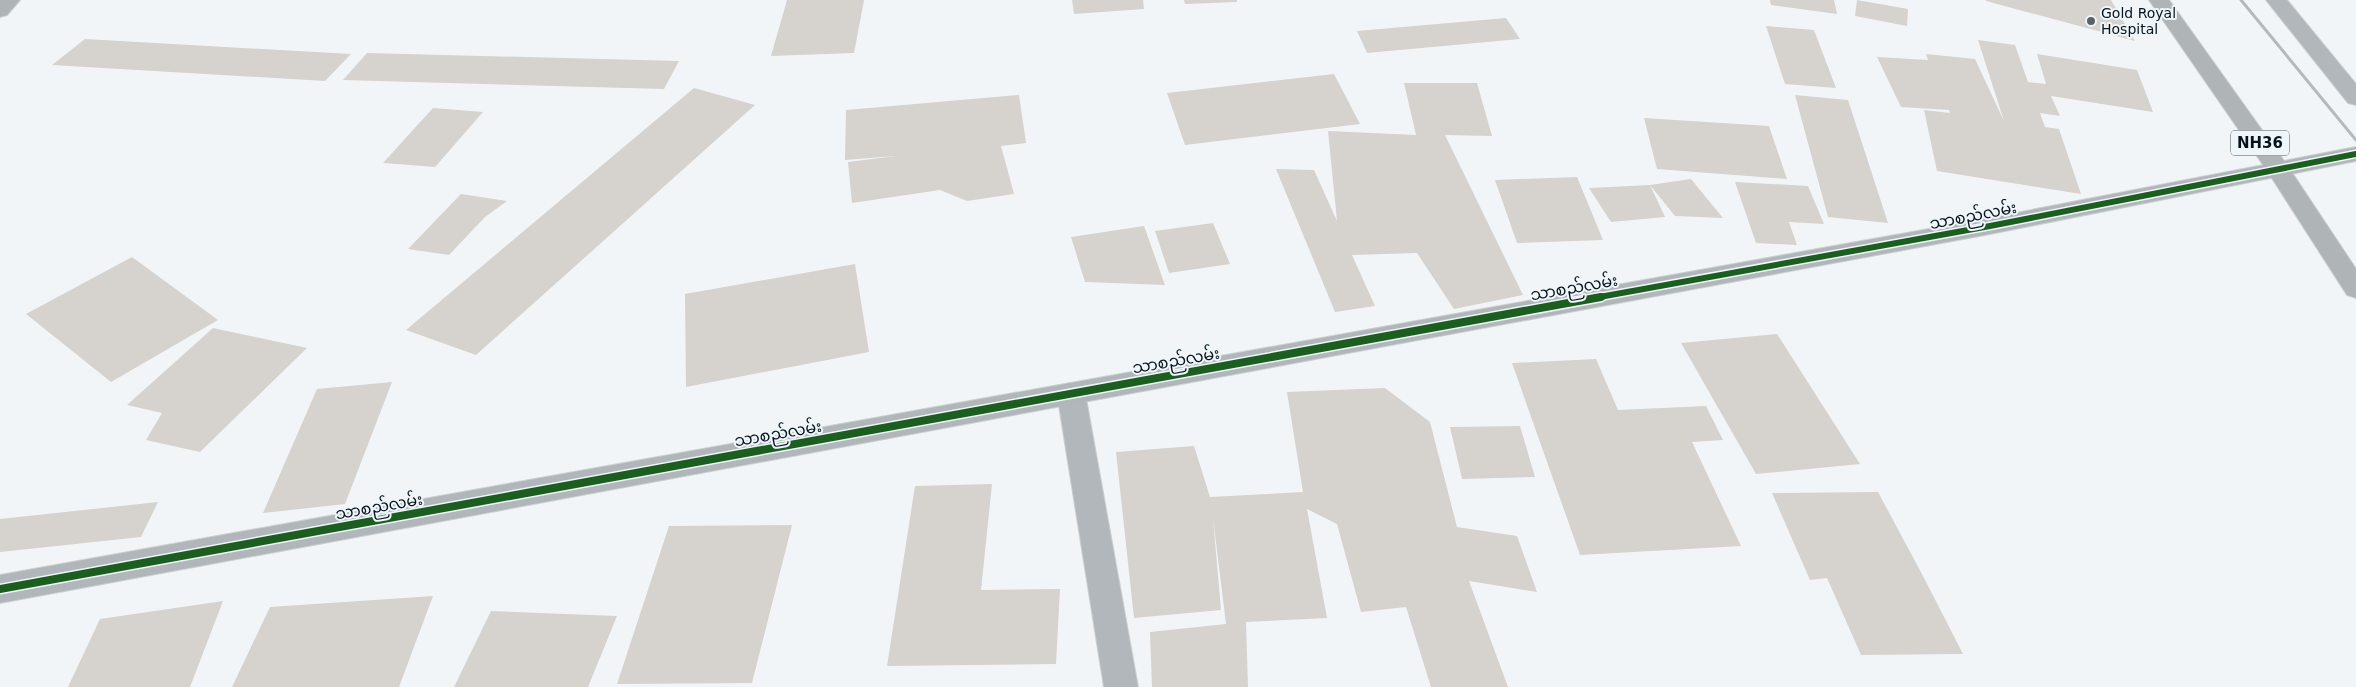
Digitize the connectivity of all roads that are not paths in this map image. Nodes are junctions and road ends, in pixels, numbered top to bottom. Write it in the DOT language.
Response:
graph roads {
  1 [pos="10,0"];
  2 [pos="2159,0"];
  3 [pos="2276,0"];
  4 [pos="0,11"];
  5 [pos="2356,98"];
  6 [pos="2356,154"];
  7 [pos="2279,170"];
  8 [pos="2356,289"];
  9 [pos="1071,394"];
  10 [pos="0,589"];
  11 [pos="1121,687"];
  1 -- 4 [label="highway"];
  2 -- 7 [label="highway, NH36"];
  3 -- 5 [label="street"];
  6 -- 7 [label="street, သာစည်လမ်း"];
  7 -- 8 [label="highway, NH36"];
  7 -- 9 [label="street, သာစည်လမ်း"];
  9 -- 10 [label="street, သာစည်လမ်း"];
  9 -- 11 [label="street"];
}
